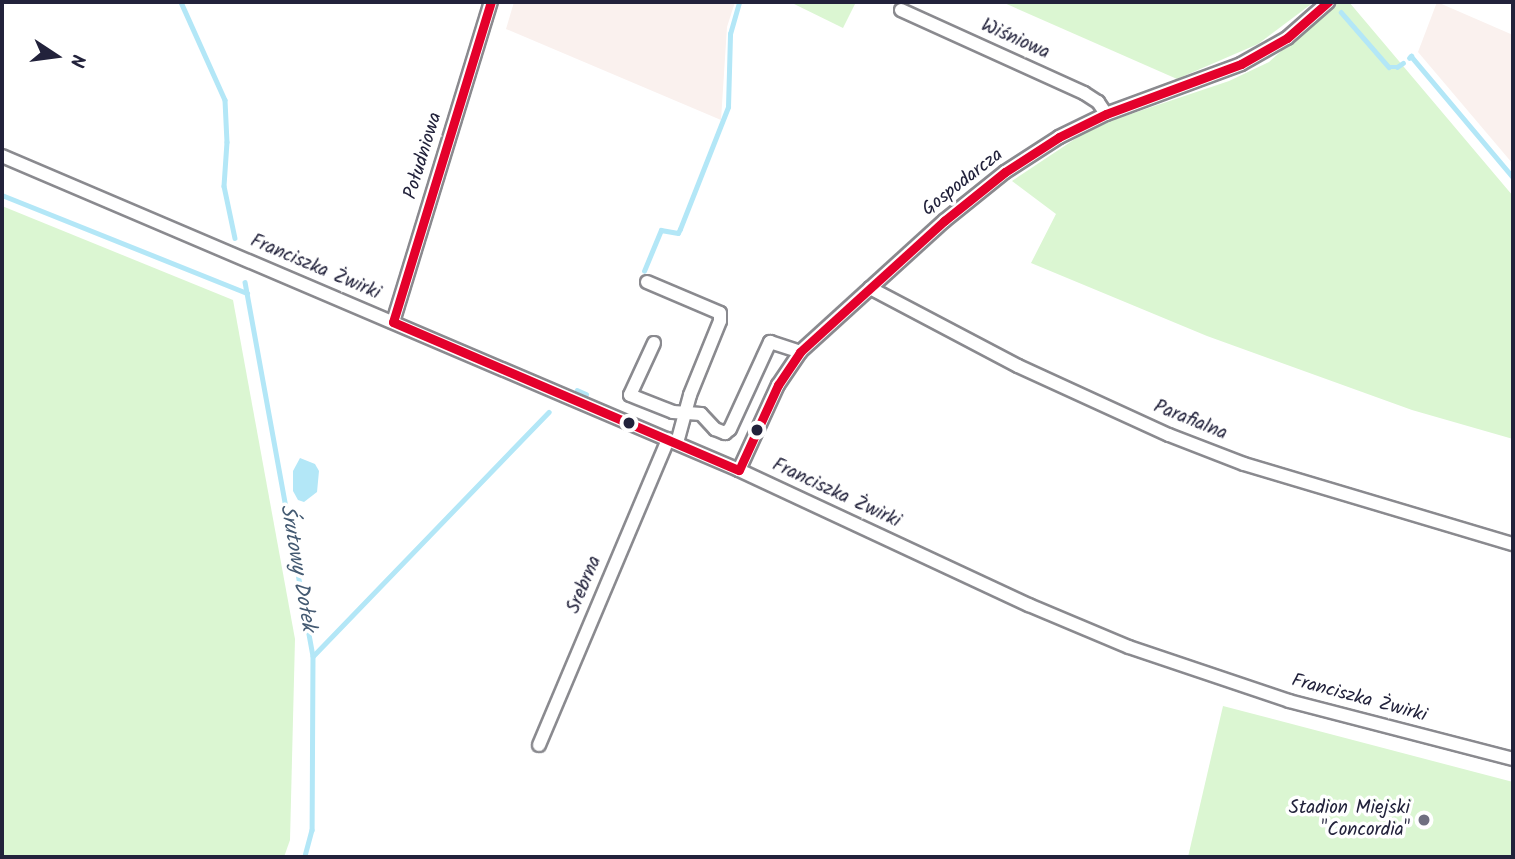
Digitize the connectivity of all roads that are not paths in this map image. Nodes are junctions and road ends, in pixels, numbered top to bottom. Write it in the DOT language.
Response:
graph roads {
  1 [pos="491,2"];
  2 [pos="1328,2"];
  3 [pos="901,10"];
  4 [pos="1106,114"];
  5 [pos="2,156"];
  6 [pos="647,282"];
  7 [pos="870,288"];
  8 [pos="393,322"];
  9 [pos="654,343"];
  10 [pos="800,352"];
  11 [pos="686,412"];
  12 [pos="672,441"];
  13 [pos="739,470"];
  14 [pos="1513,544"];
  15 [pos="539,746"];
  16 [pos="1513,758"];
  1 -- 8 [label="street, Południowa"];
  2 -- 4 [label="street, Gospodarcza"];
  3 -- 4 [label="street, Wiśniowa"];
  4 -- 7 [label="street, Gospodarcza"];
  5 -- 8 [label="street, Franciszka Żwirki"];
  6 -- 11 [label="street, Srebrna"];
  7 -- 10 [label="street, Gospodarcza"];
  7 -- 14 [label="street, Parafialna"];
  8 -- 12 [label="street, Franciszka Żwirki"];
  9 -- 11 [label="street"];
  10 -- 11 [label="street"];
  10 -- 13 [label="street, Gospodarcza"];
  11 -- 12 [label="street, Srebrna"];
  12 -- 13 [label="street, Franciszka Żwirki"];
  12 -- 15 [label="street, Srebrna"];
  13 -- 16 [label="street, Franciszka Żwirki"];
}
